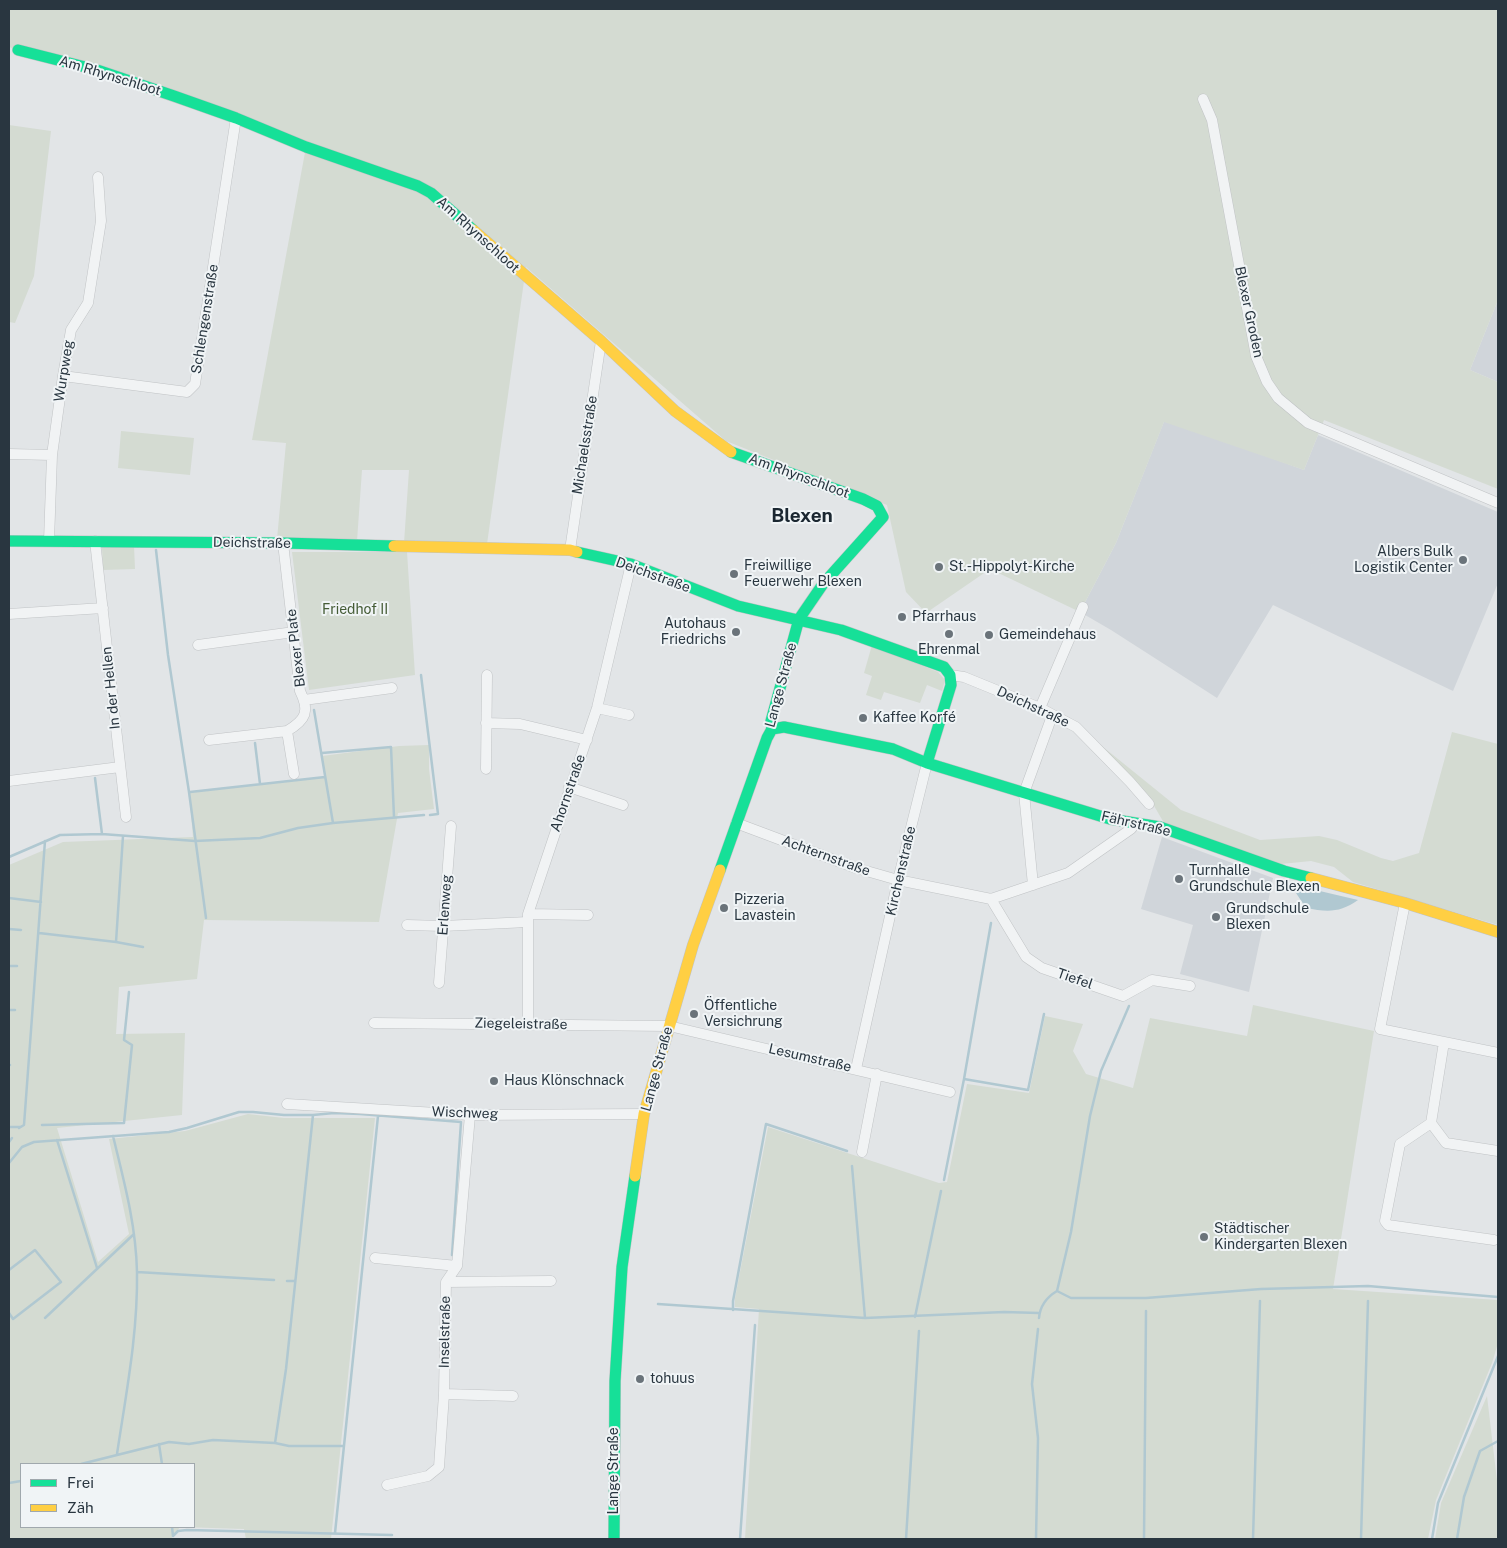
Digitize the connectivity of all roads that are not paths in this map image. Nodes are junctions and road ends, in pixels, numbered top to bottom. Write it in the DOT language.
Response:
graph roads {
  1 [pos="18,50"];
  2 [pos="1202,99"];
  3 [pos="236,118"];
  4 [pos="98,177"];
  5 [pos="601,341"];
  6 [pos="63,376"];
  7 [pos="9,454"];
  8 [pos="52,455"];
  9 [pos="1498,503"];
  10 [pos="883,516"];
  11 [pos="9,541"];
  12 [pos="50,541"];
  13 [pos="95,541"];
  14 [pos="283,543"];
  15 [pos="570,550"];
  16 [pos="632,564"];
  17 [pos="1083,607"];
  18 [pos="102,608"];
  19 [pos="9,614"];
  20 [pos="799,619"];
  21 [pos="294,632"];
  22 [pos="198,645"];
  23 [pos="487,675"];
  24 [pos="950,675"];
  25 [pos="392,688"];
  26 [pos="304,700"];
  27 [pos="597,708"];
  28 [pos="1040,708"];
  29 [pos="629,715"];
  30 [pos="1052,716"];
  31 [pos="486,723"];
  32 [pos="772,729"];
  33 [pos="287,731"];
  34 [pos="209,740"];
  35 [pos="587,740"];
  36 [pos="927,763"];
  37 [pos="120,767"];
  38 [pos="486,769"];
  39 [pos="294,774"];
  40 [pos="9,781"];
  41 [pos="569,787"];
  42 [pos="1024,793"];
  43 [pos="1149,804"];
  44 [pos="623,805"];
  45 [pos="126,817"];
  46 [pos="736,823"];
  47 [pos="1135,824"];
  48 [pos="451,826"];
  49 [pos="898,880"];
  50 [pos="1032,885"];
  51 [pos="991,899"];
  52 [pos="1405,903"];
  53 [pos="588,915"];
  54 [pos="528,918"];
  55 [pos="407,925"];
  56 [pos="443,926"];
  57 [pos="1498,932"];
  58 [pos="439,983"];
  59 [pos="1190,986"];
  60 [pos="374,1023"];
  61 [pos="528,1025"];
  62 [pos="668,1026"];
  63 [pos="1444,1042"];
  64 [pos="1498,1053"];
  65 [pos="856,1069"];
  66 [pos="877,1074"];
  67 [pos="950,1092"];
  68 [pos="287,1104"];
  69 [pos="644,1114"];
  70 [pos="470,1115"];
  71 [pos="1430,1123"];
  72 [pos="1498,1151"];
  73 [pos="862,1152"];
  74 [pos="1494,1240"];
  75 [pos="375,1258"];
  76 [pos="457,1266"];
  77 [pos="551,1281"];
  78 [pos="446,1282"];
  79 [pos="444,1394"];
  80 [pos="513,1396"];
  81 [pos="388,1485"];
  82 [pos="614,1539"];
  1 -- 3 [label="street, Am Rhynschloot"];
  2 -- 9 [label="street, Blexer Groden"];
  3 -- 5 [label="street, Am Rhynschloot"];
  3 -- 6 [label="street, Schlengenstraße"];
  4 -- 6 [label="street, Wurpweg"];
  5 -- 10 [label="street, Am Rhynschloot"];
  5 -- 15 [label="street, Michaelsstraße"];
  6 -- 8 [label="street, Wurpweg"];
  7 -- 8 [label="street"];
  8 -- 12 [label="street, Wurpweg"];
  10 -- 20 [label="street, Lange Straße"];
  11 -- 12 [label="street, Deichstraße"];
  12 -- 13 [label="street, Deichstraße"];
  13 -- 14 [label="street, Deichstraße"];
  13 -- 18 [label="street, In der Hellen"];
  14 -- 15 [label="street, Deichstraße"];
  14 -- 21 [label="street, Blexer Plate"];
  15 -- 16 [label="street, Deichstraße"];
  16 -- 20 [label="street, Deichstraße"];
  16 -- 27 [label="street, Ahornstraße"];
  17 -- 28 [label="street"];
  18 -- 19 [label="street"];
  18 -- 37 [label="street, In der Hellen"];
  20 -- 24 [label="street, Deichstraße"];
  20 -- 32 [label="street, Lange Straße"];
  21 -- 22 [label="street"];
  21 -- 26 [label="street, Blexer Plate"];
  23 -- 31 [label="street"];
  24 -- 28 [label="street, Deichstraße"];
  24 -- 36 [label="street, Kirchenstraße"];
  25 -- 26 [label="street"];
  26 -- 33 [label="street, Blexer Plate"];
  27 -- 29 [label="street"];
  27 -- 35 [label="street, Ahornstraße"];
  28 -- 30 [label="street, Deichstraße"];
  30 -- 42 [label="street"];
  30 -- 43 [label="street, Deichstraße"];
  31 -- 35 [label="street"];
  31 -- 38 [label="street"];
  32 -- 36 [label="street, Fährstraße"];
  32 -- 46 [label="street, Lange Straße"];
  33 -- 34 [label="street"];
  33 -- 39 [label="street"];
  35 -- 41 [label="street, Ahornstraße"];
  36 -- 42 [label="street, Fährstraße"];
  36 -- 49 [label="street, Kirchenstraße"];
  37 -- 40 [label="street"];
  37 -- 45 [label="street, In der Hellen"];
  41 -- 44 [label="street"];
  41 -- 54 [label="street, Ahornstraße"];
  42 -- 47 [label="street, Fährstraße"];
  42 -- 50 [label="street"];
  46 -- 49 [label="street, Achternstraße"];
  46 -- 62 [label="street, Lange Straße"];
  47 -- 50 [label="street"];
  47 -- 52 [label="street, Fährstraße"];
  48 -- 56 [label="street, Erlenweg"];
  49 -- 51 [label="street, Achternstraße"];
  49 -- 65 [label="street, Kirchenstraße"];
  50 -- 51 [label="street"];
  51 -- 59 [label="street, Tiefel"];
  52 -- 57 [label="street, Fährstraße"];
  52 -- 63 [label="street"];
  53 -- 54 [label="street"];
  54 -- 56 [label="street"];
  54 -- 61 [label="street, Ahornstraße"];
  55 -- 56 [label="street"];
  56 -- 58 [label="street, Erlenweg"];
  60 -- 61 [label="street, Ziegeleistraße"];
  61 -- 62 [label="street, Ziegeleistraße"];
  62 -- 65 [label="street, Lesumstraße"];
  62 -- 69 [label="street, Lange Straße"];
  63 -- 64 [label="street"];
  63 -- 71 [label="street"];
  65 -- 66 [label="street, Lesumstraße"];
  66 -- 67 [label="street, Lesumstraße"];
  66 -- 73 [label="street"];
  68 -- 70 [label="street, Wischweg"];
  69 -- 70 [label="street, Wischweg"];
  69 -- 82 [label="street, Lange Straße"];
  70 -- 76 [label="street, Inselstraße"];
  71 -- 72 [label="street"];
  71 -- 74 [label="street"];
  75 -- 76 [label="street"];
  76 -- 78 [label="street, Inselstraße"];
  77 -- 78 [label="street"];
  78 -- 79 [label="street, Inselstraße"];
  79 -- 80 [label="street"];
  79 -- 81 [label="street, Inselstraße"];
}
